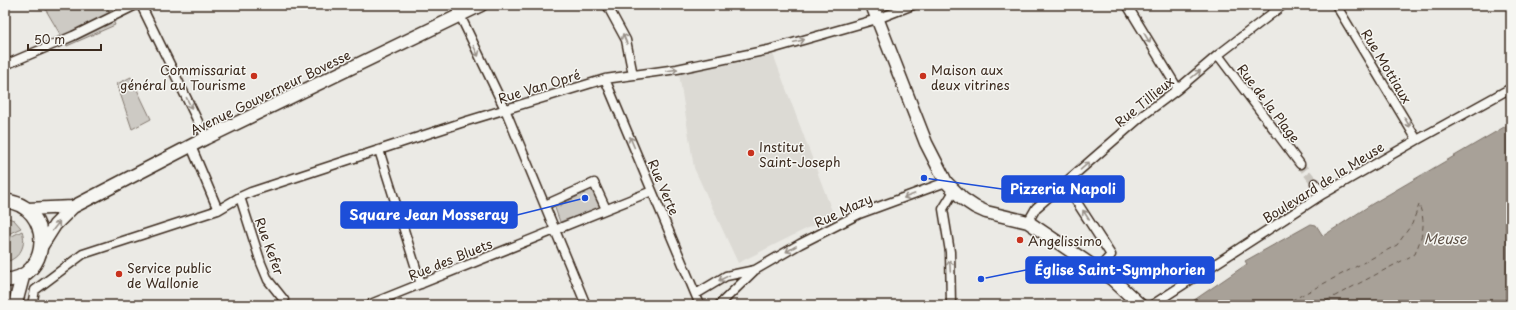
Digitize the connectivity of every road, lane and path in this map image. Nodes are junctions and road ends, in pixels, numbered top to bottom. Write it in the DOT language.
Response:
graph roads {
  1 [pos="136,5"];
  2 [pos="140,5"];
  3 [pos="481,5"];
  4 [pos="607,5"];
  5 [pos="872,5"];
  6 [pos="913,5"];
  7 [pos="1127,5"];
  8 [pos="1283,5"];
  9 [pos="1336,5"];
  10 [pos="1275,8"];
  11 [pos="457,11"];
  12 [pos="877,20"];
  13 [pos="1218,55"];
  14 [pos="5,65"];
  15 [pos="633,76"];
  16 [pos="605,79"];
  17 [pos="1511,88"];
  18 [pos="1178,89"];
  19 [pos="505,109"];
  20 [pos="206,138"];
  21 [pos="1417,140"];
  22 [pos="191,146"];
  23 [pos="379,150"];
  24 [pos="1300,164"];
  25 [pos="1315,183"];
  26 [pos="1066,184"];
  27 [pos="950,187"];
  28 [pos="652,191"];
  29 [pos="1323,194"];
  30 [pos="240,197"];
  31 [pos="5,200"];
  32 [pos="545,205"];
  33 [pos="73,207"];
  34 [pos="27,209"];
  35 [pos="606,209"];
  36 [pos="218,210"];
  37 [pos="1028,222"];
  38 [pos="555,230"];
  39 [pos="41,247"];
  40 [pos="1098,269"];
  41 [pos="755,270"];
  42 [pos="23,275"];
  43 [pos="5,280"];
  44 [pos="421,284"];
  45 [pos="696,294"];
  46 [pos="284,300"];
  47 [pos="15,305"];
  48 [pos="32,305"];
  49 [pos="368,305"];
  50 [pos="586,305"];
  51 [pos="700,305"];
  52 [pos="719,305"];
  53 [pos="951,305"];
  54 [pos="1140,305"];
  55 [pos="1152,305"];
  1 -- 14 [label="street"];
  2 -- 20 [label="street, one-way"];
  3 -- 11 [label="main road, Avenue Gouverneur Bovesse"];
  15 -- 4 [label="street, one-way"];
  5 -- 12 [label="main road"];
  6 -- 12 [label="street, Rue Van Opré"];
  7 -- 18 [label="street, one-way"];
  8 -- 10 [label="street, Rue Tillieux"];
  9 -- 21 [label="street, Rue Mottiaux, one-way"];
  10 -- 13 [label="street, Rue Tillieux"];
  11 -- 19 [label="street, one-way"];
  11 -- 20 [label="main road, Avenue Gouverneur Bovesse"];
  15 -- 12 [label="street, Rue Van Opré, one-way"];
  12 -- 27 [label="main road"];
  18 -- 13 [label="street, Rue Tillieux, one-way"];
  13 -- 24 [label="street, Rue de la Plage"];
  15 -- 16 [label="street, Rue Van Opré"];
  16 -- 19 [label="street, Rue Van Opré"];
  28 -- 16 [label="street, Rue Verte, one-way"];
  17 -- 21 [label="street, Boulevard de la Meuse"];
  26 -- 18 [label="street, Rue Tillieux, one-way"];
  19 -- 23 [label="street, Rue Van Opré"];
  19 -- 32 [label="street"];
  20 -- 22 [label="main road, Avenue Gouverneur Bovesse"];
  21 -- 29 [label="street, Boulevard de la Meuse"];
  22 -- 33 [label="main road, Avenue Gouverneur Bovesse"];
  22 -- 36 [label="street"];
  23 -- 30 [label="street, Rue Van Opré"];
  23 -- 44 [label="street"];
  25 -- 29 [label="street"];
  26 -- 37 [label="street, Rue Tillieux"];
  40 -- 26 [label="street, one-way"];
  27 -- 37 [label="main road"];
  27 -- 41 [label="street, Rue Mazy, one-way"];
  53 -- 27 [label="street, one-way"];
  28 -- 35 [label="street, Rue des Bluets"];
  28 -- 45 [label="street, Rue Verte"];
  29 -- 55 [label="street, Boulevard de la Meuse"];
  30 -- 36 [label="street, Rue Van Opré"];
  30 -- 46 [label="street, Rue Kefer"];
  31 -- 34 [label="main road"];
  32 -- 35 [label="street"];
  32 -- 38 [label="street"];
  33 -- 34 [label="main road, Avenue Gouverneur Bovesse"];
  39 -- 33 [label="main road, Avenue Gouverneur Bovesse, one-way"];
  34 -- 39 [label="main road"];
  35 -- 38 [label="street, Rue des Bluets"];
  36 -- 48 [label="street, Rue Van Opré"];
  37 -- 40 [label="main road"];
  38 -- 44 [label="street, Rue des Bluets"];
  38 -- 50 [label="street"];
  39 -- 42 [label="main road"];
  40 -- 54 [label="main road"];
  41 -- 45 [label="street, Rue Mazy, one-way"];
  41 -- 52 [label="street, Rue Mazy"];
  42 -- 43 [label="main road"];
  42 -- 47 [label="main road"];
  44 -- 49 [label="street, Rue des Bluets"];
  45 -- 51 [label="street, Rue Verte"];
}
